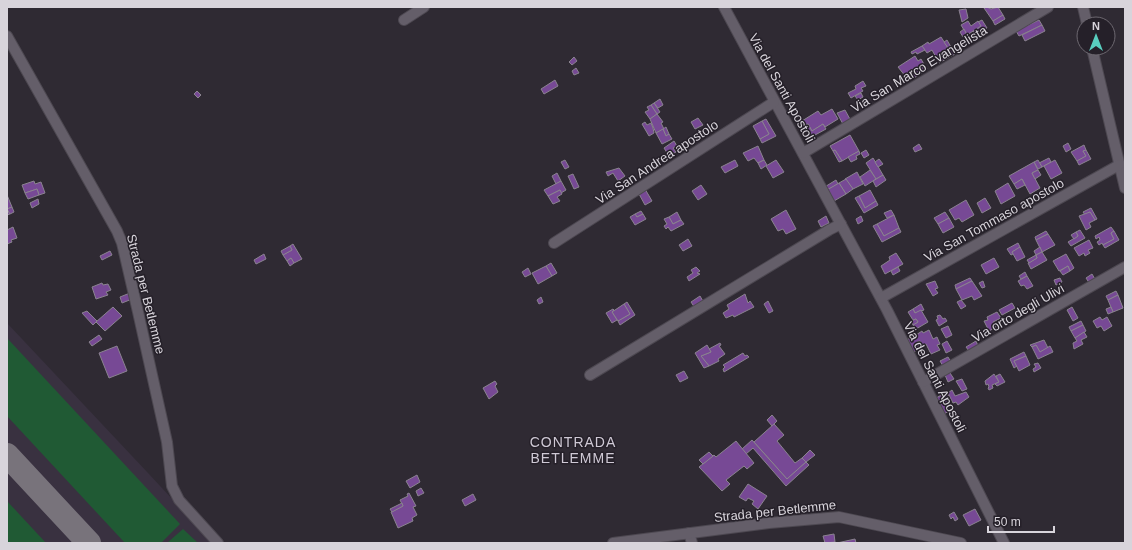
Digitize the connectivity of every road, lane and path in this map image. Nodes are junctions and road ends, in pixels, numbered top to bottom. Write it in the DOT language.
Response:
graph roads {
  1 [pos="424,7"];
  2 [pos="724,7"];
  3 [pos="1048,7"];
  4 [pos="404,20"];
  5 [pos="7,36"];
  6 [pos="1094,56"];
  7 [pos="774,102"];
  8 [pos="803,153"];
  9 [pos="1119,165"];
  10 [pos="1125,188"];
  11 [pos="841,224"];
  12 [pos="554,243"];
  13 [pos="1125,267"];
  14 [pos="881,298"];
  15 [pos="590,375"];
  16 [pos="923,382"];
  17 [pos="691,538"];
  18 [pos="218,543"];
  19 [pos="613,543"];
  20 [pos="961,543"];
  21 [pos="1004,543"];
  1 -- 4 [label="street"];
  2 -- 7 [label="street, Via del Santi Apostoli"];
  3 -- 8 [label="street, Via San Marco Evangelista"];
  5 -- 18 [label="street, Strada per Betlemme"];
  6 -- 9 [label="street"];
  7 -- 8 [label="street, Via del Santi Apostoli"];
  7 -- 12 [label="street, Via San Andrea apostolo"];
  8 -- 11 [label="street, Via del Santi Apostoli"];
  9 -- 10 [label="street"];
  9 -- 14 [label="street, Via San Tommaso apostolo"];
  11 -- 14 [label="street, Via del Santi Apostoli"];
  11 -- 15 [label="street"];
  13 -- 16 [label="street, Via orto degli Ulivi"];
  14 -- 16 [label="street, Via del Santi Apostoli"];
  16 -- 21 [label="street, Via del Santi Apostoli"];
  17 -- 19 [label="street, Strada per Betlemme"];
  17 -- 20 [label="street, Strada per Betlemme"];
}
